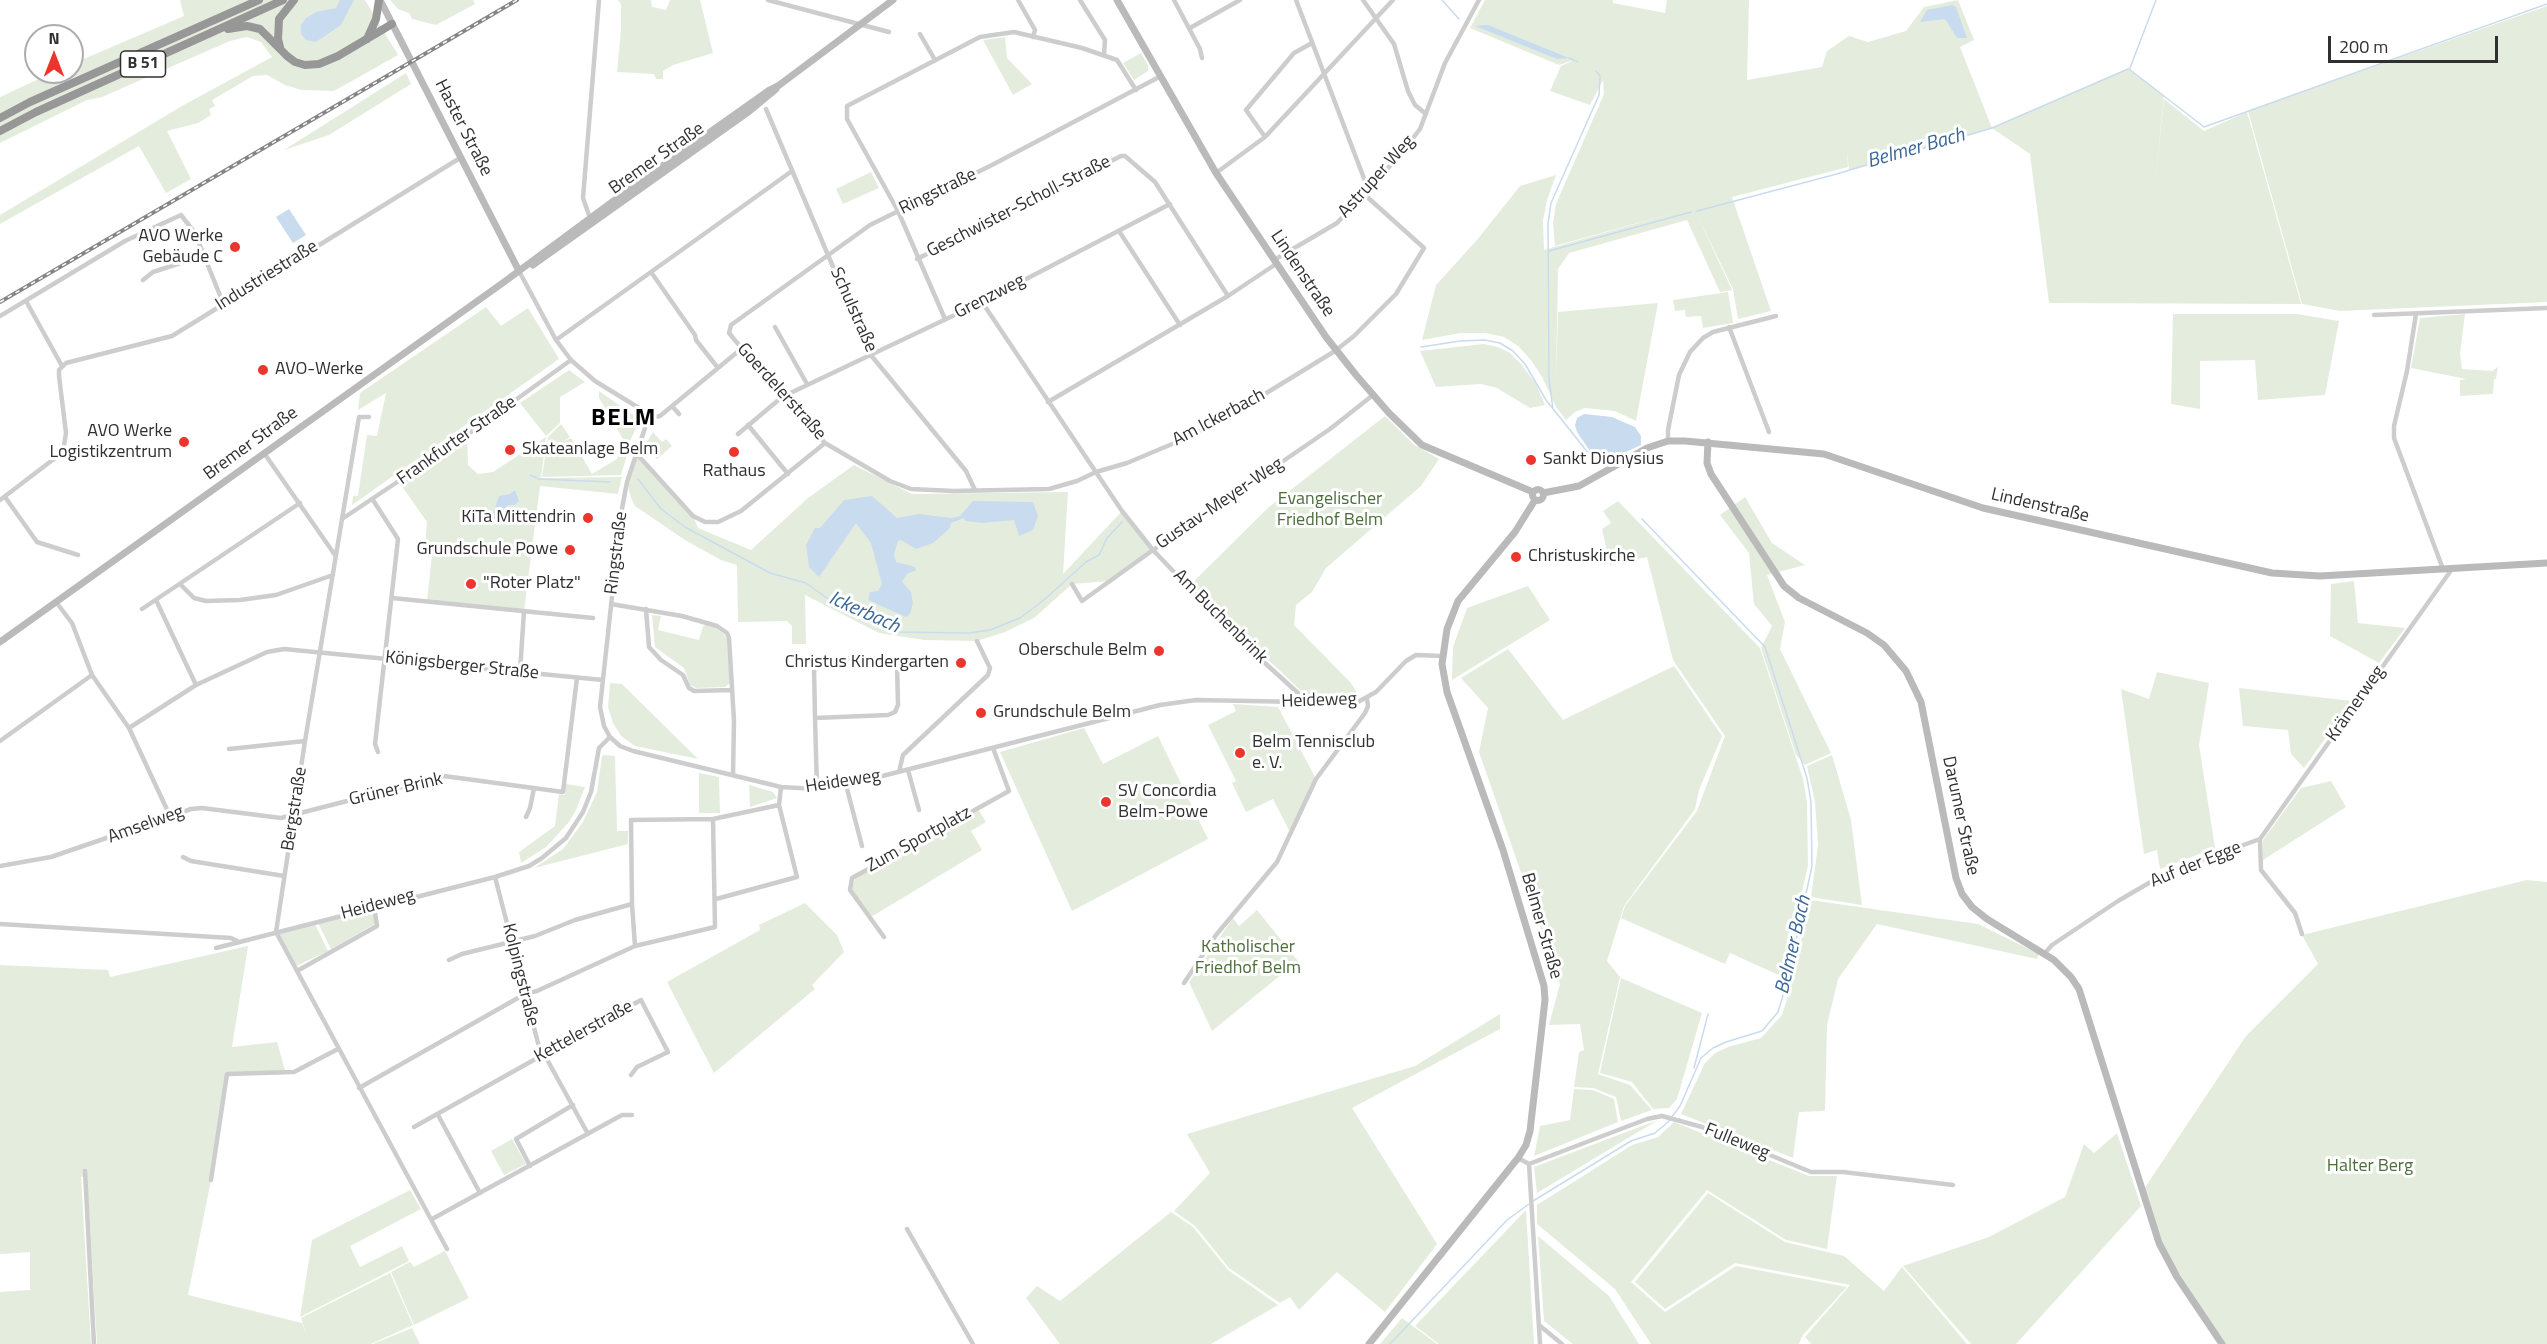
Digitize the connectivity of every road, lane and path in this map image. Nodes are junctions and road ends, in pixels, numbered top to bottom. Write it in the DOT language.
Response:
graph roads {
  1 [pos="259,0"];
  2 [pos="283,0"];
  3 [pos="294,0"];
  4 [pos="379,0"];
  5 [pos="599,0"];
  6 [pos="768,0"];
  7 [pos="892,0"];
  8 [pos="1018,0"];
  9 [pos="1080,0"];
  10 [pos="1117,0"];
  11 [pos="1174,0"];
  12 [pos="1240,0"];
  13 [pos="1296,0"];
  14 [pos="1363,0"];
  15 [pos="1393,0"];
  16 [pos="1479,0"];
  17 [pos="250,3"];
  18 [pos="1376,19"];
  19 [pos="392,24"];
  20 [pos="861,26"];
  21 [pos="1190,28"];
  22 [pos="889,32"];
  23 [pos="213,33"];
  24 [pos="920,34"];
  25 [pos="1034,36"];
  26 [pos="367,39"];
  27 [pos="1312,43"];
  28 [pos="281,50"];
  29 [pos="1104,55"];
  30 [pos="1202,58"];
  31 [pos="935,60"];
  32 [pos="1324,74"];
  33 [pos="1161,76"];
  34 [pos="778,86"];
  35 [pos="1136,90"];
  36 [pos="766,109"];
  37 [pos="1426,114"];
  38 [pos="0,118"];
  39 [pos="0,131"];
  40 [pos="1265,137"];
  41 [pos="460,158"];
  42 [pos="792,171"];
  43 [pos="1216,173"];
  44 [pos="1370,189"];
  45 [pos="1365,195"];
  46 [pos="1170,204"];
  47 [pos="898,211"];
  48 [pos="590,218"];
  49 [pos="1119,231"];
  50 [pos="205,255"];
  51 [pos="828,256"];
  52 [pos="917,259"];
  53 [pos="1275,262"];
  54 [pos="519,271"];
  55 [pos="651,272"];
  56 [pos="143,280"];
  57 [pos="1228,296"];
  58 [pos="26,301"];
  59 [pos="982,302"];
  60 [pos="224,303"];
  61 [pos="2547,308"];
  62 [pos="2416,314"];
  63 [pos="2374,315"];
  64 [pos="0,316"];
  65 [pos="1776,316"];
  66 [pos="945,319"];
  67 [pos="1180,325"];
  68 [pos="775,327"];
  69 [pos="1729,327"];
  70 [pos="728,328"];
  71 [pos="556,340"];
  72 [pos="741,349"];
  73 [pos="1335,351"];
  74 [pos="870,354"];
  75 [pos="571,360"];
  76 [pos="62,366"];
  77 [pos="718,368"];
  78 [pos="807,384"];
  79 [pos="1373,395"];
  80 [pos="782,397"];
  81 [pos="1048,402"];
  82 [pos="672,406"];
  83 [pos="679,414"];
  84 [pos="369,417"];
  85 [pos="645,419"];
  86 [pos="748,425"];
  87 [pos="1769,432"];
  88 [pos="738,434"];
  89 [pos="1668,441"];
  90 [pos="1708,442"];
  91 [pos="825,443"];
  92 [pos="635,452"];
  93 [pos="264,453"];
  94 [pos="1095,472"];
  95 [pos="788,474"];
  96 [pos="975,490"];
  97 [pos="1533,492"];
  98 [pos="1543,493"];
  99 [pos="2,499"];
  100 [pos="373,500"];
  101 [pos="1535,500"];
  102 [pos="300,503"];
  103 [pos="342,519"];
  104 [pos="1153,550"];
  105 [pos="78,555"];
  106 [pos="335,555"];
  107 [pos="2547,563"];
  108 [pos="2443,569"];
  109 [pos="2452,569"];
  110 [pos="333,575"];
  111 [pos="180,584"];
  112 [pos="1072,584"];
  113 [pos="392,598"];
  114 [pos="156,600"];
  115 [pos="56,602"];
  116 [pos="611,604"];
  117 [pos="142,609"];
  118 [pos="646,609"];
  119 [pos="524,611"];
  120 [pos="593,618"];
  121 [pos="977,641"];
  122 [pos="0,642"];
  123 [pos="321,651"];
  124 [pos="1442,656"];
  125 [pos="386,658"];
  126 [pos="520,672"];
  127 [pos="92,675"];
  128 [pos="577,678"];
  129 [pos="603,680"];
  130 [pos="196,685"];
  131 [pos="732,690"];
  132 [pos="1367,699"];
  133 [pos="1299,704"];
  134 [pos="815,718"];
  135 [pos="129,728"];
  136 [pos="610,737"];
  137 [pos="0,741"];
  138 [pos="305,741"];
  139 [pos="993,748"];
  140 [pos="229,749"];
  141 [pos="378,752"];
  142 [pos="908,770"];
  143 [pos="899,772"];
  144 [pos="734,775"];
  145 [pos="846,785"];
  146 [pos="781,787"];
  147 [pos="534,788"];
  148 [pos="817,789"];
  149 [pos="779,805"];
  150 [pos="919,810"];
  151 [pos="294,815"];
  152 [pos="170,816"];
  153 [pos="526,817"];
  154 [pos="713,819"];
  155 [pos="2260,839"];
  156 [pos="862,846"];
  157 [pos="183,857"];
  158 [pos="0,866"];
  159 [pos="284,876"];
  160 [pos="495,877"];
  161 [pos="716,899"];
  162 [pos="632,904"];
  163 [pos="374,906"];
  164 [pos="0,924"];
  165 [pos="276,932"];
  166 [pos="2302,934"];
  167 [pos="884,937"];
  168 [pos="239,942"];
  169 [pos="512,942"];
  170 [pos="634,946"];
  171 [pos="216,948"];
  172 [pos="2044,954"];
  173 [pos="449,960"];
  174 [pos="297,971"];
  175 [pos="1184,983"];
  176 [pos="525,994"];
  177 [pos="338,1048"];
  178 [pos="545,1055"];
  179 [pos="632,1075"];
  180 [pos="359,1088"];
  181 [pos="573,1105"];
  182 [pos="438,1115"];
  183 [pos="632,1115"];
  184 [pos="414,1127"];
  185 [pos="588,1134"];
  186 [pos="1518,1158"];
  187 [pos="1529,1164"];
  188 [pos="530,1166"];
  189 [pos="85,1171"];
  190 [pos="210,1180"];
  191 [pos="1953,1185"];
  192 [pos="480,1193"];
  193 [pos="432,1219"];
  194 [pos="907,1229"];
  195 [pos="447,1249"];
  196 [pos="1539,1325"];
  197 [pos="94,1344"];
  198 [pos="974,1344"];
  199 [pos="1369,1344"];
  200 [pos="1540,1344"];
  201 [pos="1562,1344"];
  202 [pos="2222,1344"];
  1 -- 17 [label="highway, B 51"];
  2 -- 23 [label="highway, B 51"];
  3 -- 28 [label="highway"];
  4 -- 19 [label="street, Haster Straße"];
  4 -- 26 [label="highway"];
  5 -- 48 [label="street"];
  6 -- 20 [label="street"];
  7 -- 20 [label="street, Bremer Straße"];
  8 -- 25 [label="street"];
  9 -- 29 [label="street"];
  10 -- 33 [label="street, Lindenstraße"];
  11 -- 21 [label="street"];
  12 -- 21 [label="street"];
  13 -- 27 [label="street"];
  14 -- 18 [label="street"];
  15 -- 18 [label="street"];
  16 -- 37 [label="street, Astruper Weg"];
  17 -- 38 [label="highway, B 51"];
  18 -- 32 [label="street"];
  18 -- 37 [label="street"];
  19 -- 26 [label="highway"];
  19 -- 41 [label="street, Haster Straße"];
  20 -- 22 [label="street"];
  20 -- 34 [label="street, Bremer Straße"];
  21 -- 30 [label="street"];
  23 -- 28 [label="highway"];
  23 -- 39 [label="highway, B 51"];
  24 -- 31 [label="street"];
  25 -- 29 [label="street"];
  25 -- 31 [label="street"];
  26 -- 28 [label="highway"];
  27 -- 32 [label="street"];
  27 -- 40 [label="street"];
  29 -- 35 [label="street"];
  31 -- 47 [label="street"];
  32 -- 40 [label="street"];
  32 -- 44 [label="street"];
  33 -- 35 [label="street, Ringstraße"];
  33 -- 43 [label="street, Lindenstraße"];
  34 -- 48 [label="street, Bremer Straße"];
  34 -- 54 [label="street, Bremer Straße"];
  35 -- 47 [label="street, Ringstraße"];
  36 -- 42 [label="street, Schulstraße"];
  37 -- 44 [label="street, Astruper Weg"];
  40 -- 43 [label="street"];
  41 -- 54 [label="street, Haster Straße"];
  41 -- 60 [label="street, Industriestraße"];
  42 -- 51 [label="street, Schulstraße"];
  42 -- 55 [label="street"];
  43 -- 53 [label="street, Lindenstraße"];
  44 -- 45 [label="street, Astruper Weg"];
  45 -- 53 [label="street, Astruper Weg"];
  45 -- 73 [label="street, Am Ickerbach"];
  46 -- 49 [label="street, Grenzweg"];
  46 -- 52 [label="street, Geschwister-Scholl-Straße"];
  46 -- 57 [label="street, Geschwister-Scholl-Straße"];
  47 -- 51 [label="street, Ringstraße"];
  47 -- 52 [label="street"];
  48 -- 54 [label="street, Bremer Straße"];
  49 -- 59 [label="street, Grenzweg"];
  49 -- 67 [label="street"];
  50 -- 56 [label="street"];
  50 -- 58 [label="street"];
  50 -- 60 [label="street"];
  51 -- 70 [label="street, Ringstraße"];
  51 -- 74 [label="street, Schulstraße"];
  52 -- 66 [label="street"];
  53 -- 57 [label="street, Astruper Weg"];
  53 -- 73 [label="street, Lindenstraße"];
  54 -- 71 [label="street"];
  54 -- 93 [label="street, Bremer Straße"];
  55 -- 71 [label="street"];
  55 -- 77 [label="street"];
  57 -- 67 [label="street, Astruper Weg"];
  58 -- 64 [label="street"];
  58 -- 76 [label="street"];
  59 -- 66 [label="street, Grenzweg"];
  59 -- 81 [label="street, Am Buchenbrink"];
  60 -- 76 [label="street, Industriestraße"];
  61 -- 62 [label="street"];
  62 -- 63 [label="street"];
  62 -- 108 [label="street"];
  65 -- 69 [label="street"];
  66 -- 74 [label="street, Grenzweg"];
  67 -- 81 [label="street, Astruper Weg"];
  68 -- 78 [label="street"];
  69 -- 87 [label="street"];
  69 -- 89 [label="street"];
  70 -- 72 [label="street, Goerdelerstraße"];
  71 -- 75 [label="street"];
  72 -- 77 [label="street"];
  72 -- 80 [label="street, Goerdelerstraße"];
  73 -- 79 [label="street, Lindenstraße"];
  73 -- 94 [label="street, Am Ickerbach"];
  74 -- 78 [label="street, Grenzweg"];
  74 -- 96 [label="street, Schulstraße"];
  75 -- 85 [label="street"];
  75 -- 100 [label="street, Frankfurter Straße"];
  76 -- 99 [label="street"];
  77 -- 82 [label="street"];
  78 -- 80 [label="street, Grenzweg"];
  79 -- 97 [label="street, Lindenstraße"];
  79 -- 104 [label="street, Gustav-Meyer-Weg"];
  80 -- 86 [label="street, Grenzweg"];
  80 -- 91 [label="street, Goerdelerstraße"];
  81 -- 94 [label="street, Am Buchenbrink"];
  82 -- 83 [label="street"];
  82 -- 85 [label="street"];
  84 -- 103 [label="street, Bergstraße"];
  85 -- 92 [label="street, Ringstraße"];
  86 -- 88 [label="street, Grenzweg"];
  86 -- 95 [label="street"];
  89 -- 90 [label="street, Lindenstraße"];
  89 -- 98 [label="street, Lindenstraße"];
  90 -- 108 [label="street, Lindenstraße"];
  90 -- 172 [label="street, Darumer Straße"];
  91 -- 95 [label="street"];
  91 -- 96 [label="street, Goerdelerstraße"];
  92 -- 95 [label="street"];
  92 -- 116 [label="street, Ringstraße"];
  93 -- 102 [label="street"];
  93 -- 115 [label="street, Bremer Straße"];
  94 -- 96 [label="street, Am Ickerbach"];
  94 -- 104 [label="street, Am Buchenbrink"];
  97 -- 98 [label="street, Lindenstraße"];
  97 -- 101 [label="street"];
  98 -- 101 [label="street"];
  99 -- 105 [label="street"];
  100 -- 103 [label="street, Frankfurter Straße"];
  100 -- 113 [label="street"];
  101 -- 124 [label="street, Belmer Straße"];
  102 -- 106 [label="street"];
  102 -- 111 [label="street"];
  103 -- 106 [label="street, Bergstraße"];
  104 -- 112 [label="street, Gustav-Meyer-Weg"];
  104 -- 133 [label="street, Am Buchenbrink"];
  106 -- 110 [label="street, Bergstraße"];
  107 -- 109 [label="street, Lindenstraße"];
  108 -- 109 [label="street, Lindenstraße"];
  109 -- 155 [label="street, Krämerweg"];
  110 -- 111 [label="street"];
  110 -- 123 [label="street, Bergstraße"];
  111 -- 114 [label="street"];
  113 -- 119 [label="street"];
  113 -- 125 [label="street"];
  114 -- 117 [label="street"];
  114 -- 130 [label="street"];
  115 -- 122 [label="street, Bremer Straße"];
  115 -- 127 [label="street"];
  116 -- 118 [label="street"];
  116 -- 129 [label="street, Ringstraße"];
  118 -- 131 [label="street"];
  118 -- 131 [label="street"];
  119 -- 120 [label="street"];
  119 -- 126 [label="street"];
  121 -- 143 [label="street"];
  123 -- 125 [label="street, Königsberger Straße"];
  123 -- 130 [label="street, Königsberger Straße"];
  123 -- 138 [label="street, Bergstraße"];
  124 -- 132 [label="street, Heideweg"];
  124 -- 186 [label="street, Belmer Straße"];
  125 -- 126 [label="street, Königsberger Straße"];
  125 -- 141 [label="street"];
  126 -- 128 [label="street, Königsberger Straße"];
  127 -- 135 [label="street"];
  127 -- 137 [label="street"];
  128 -- 129 [label="street, Königsberger Straße"];
  128 -- 147 [label="street, Grüner Brink"];
  129 -- 136 [label="street, Ringstraße"];
  130 -- 135 [label="street, Königsberger Straße"];
  131 -- 144 [label="street"];
  132 -- 133 [label="street, Heideweg"];
  132 -- 175 [label="street"];
  133 -- 139 [label="street, Heideweg"];
  134 -- 134 [label="street"];
  134 -- 148 [label="street"];
  135 -- 152 [label="street"];
  136 -- 144 [label="street, Heideweg"];
  136 -- 160 [label="street, Heideweg"];
  138 -- 140 [label="street"];
  138 -- 151 [label="street, Bergstraße"];
  139 -- 142 [label="street, Heideweg"];
  139 -- 167 [label="street, Zum Sportplatz"];
  142 -- 143 [label="street, Heideweg"];
  142 -- 150 [label="street"];
  143 -- 145 [label="street, Heideweg"];
  144 -- 146 [label="street, Heideweg"];
  145 -- 148 [label="street, Heideweg"];
  145 -- 156 [label="street"];
  146 -- 148 [label="street, Heideweg"];
  146 -- 149 [label="street"];
  147 -- 151 [label="street, Grüner Brink"];
  147 -- 153 [label="street"];
  149 -- 154 [label="street"];
  149 -- 161 [label="street"];
  151 -- 152 [label="street, Amselweg"];
  151 -- 159 [label="street, Bergstraße"];
  152 -- 158 [label="street, Amselweg"];
  154 -- 161 [label="street"];
  154 -- 162 [label="street"];
  155 -- 166 [label="street, Auf der Egge"];
  155 -- 172 [label="street, Auf der Egge"];
  157 -- 159 [label="street"];
  159 -- 165 [label="street, Bergstraße"];
  160 -- 163 [label="street, Heideweg"];
  160 -- 169 [label="street, Kolpingstraße"];
  161 -- 170 [label="street"];
  162 -- 169 [label="street"];
  162 -- 170 [label="street"];
  163 -- 165 [label="street, Heideweg"];
  163 -- 174 [label="street"];
  164 -- 168 [label="street"];
  165 -- 168 [label="street, Heideweg"];
  165 -- 174 [label="street"];
  168 -- 171 [label="street, Heideweg"];
  169 -- 173 [label="street"];
  169 -- 176 [label="street, Kolpingstraße"];
  170 -- 176 [label="street"];
  172 -- 202 [label="street, Darumer Straße"];
  174 -- 177 [label="street"];
  176 -- 178 [label="street, Kolpingstraße"];
  176 -- 180 [label="street"];
  177 -- 180 [label="street"];
  177 -- 190 [label="street"];
  178 -- 179 [label="street, Kettelerstraße"];
  178 -- 181 [label="street, Kolpingstraße"];
  178 -- 182 [label="street, Kettelerstraße"];
  180 -- 193 [label="street"];
  181 -- 185 [label="street, Kolpingstraße"];
  181 -- 188 [label="street"];
  182 -- 184 [label="street, Kettelerstraße"];
  182 -- 192 [label="street"];
  183 -- 185 [label="street"];
  185 -- 188 [label="street"];
  186 -- 187 [label="street"];
  186 -- 199 [label="street, Belmer Straße"];
  187 -- 191 [label="street, Fulleweg"];
  187 -- 196 [label="street"];
  188 -- 192 [label="street"];
  189 -- 197 [label="street"];
  192 -- 193 [label="street"];
  193 -- 195 [label="street"];
  194 -- 198 [label="street"];
  196 -- 200 [label="street"];
  196 -- 201 [label="street"];
}
